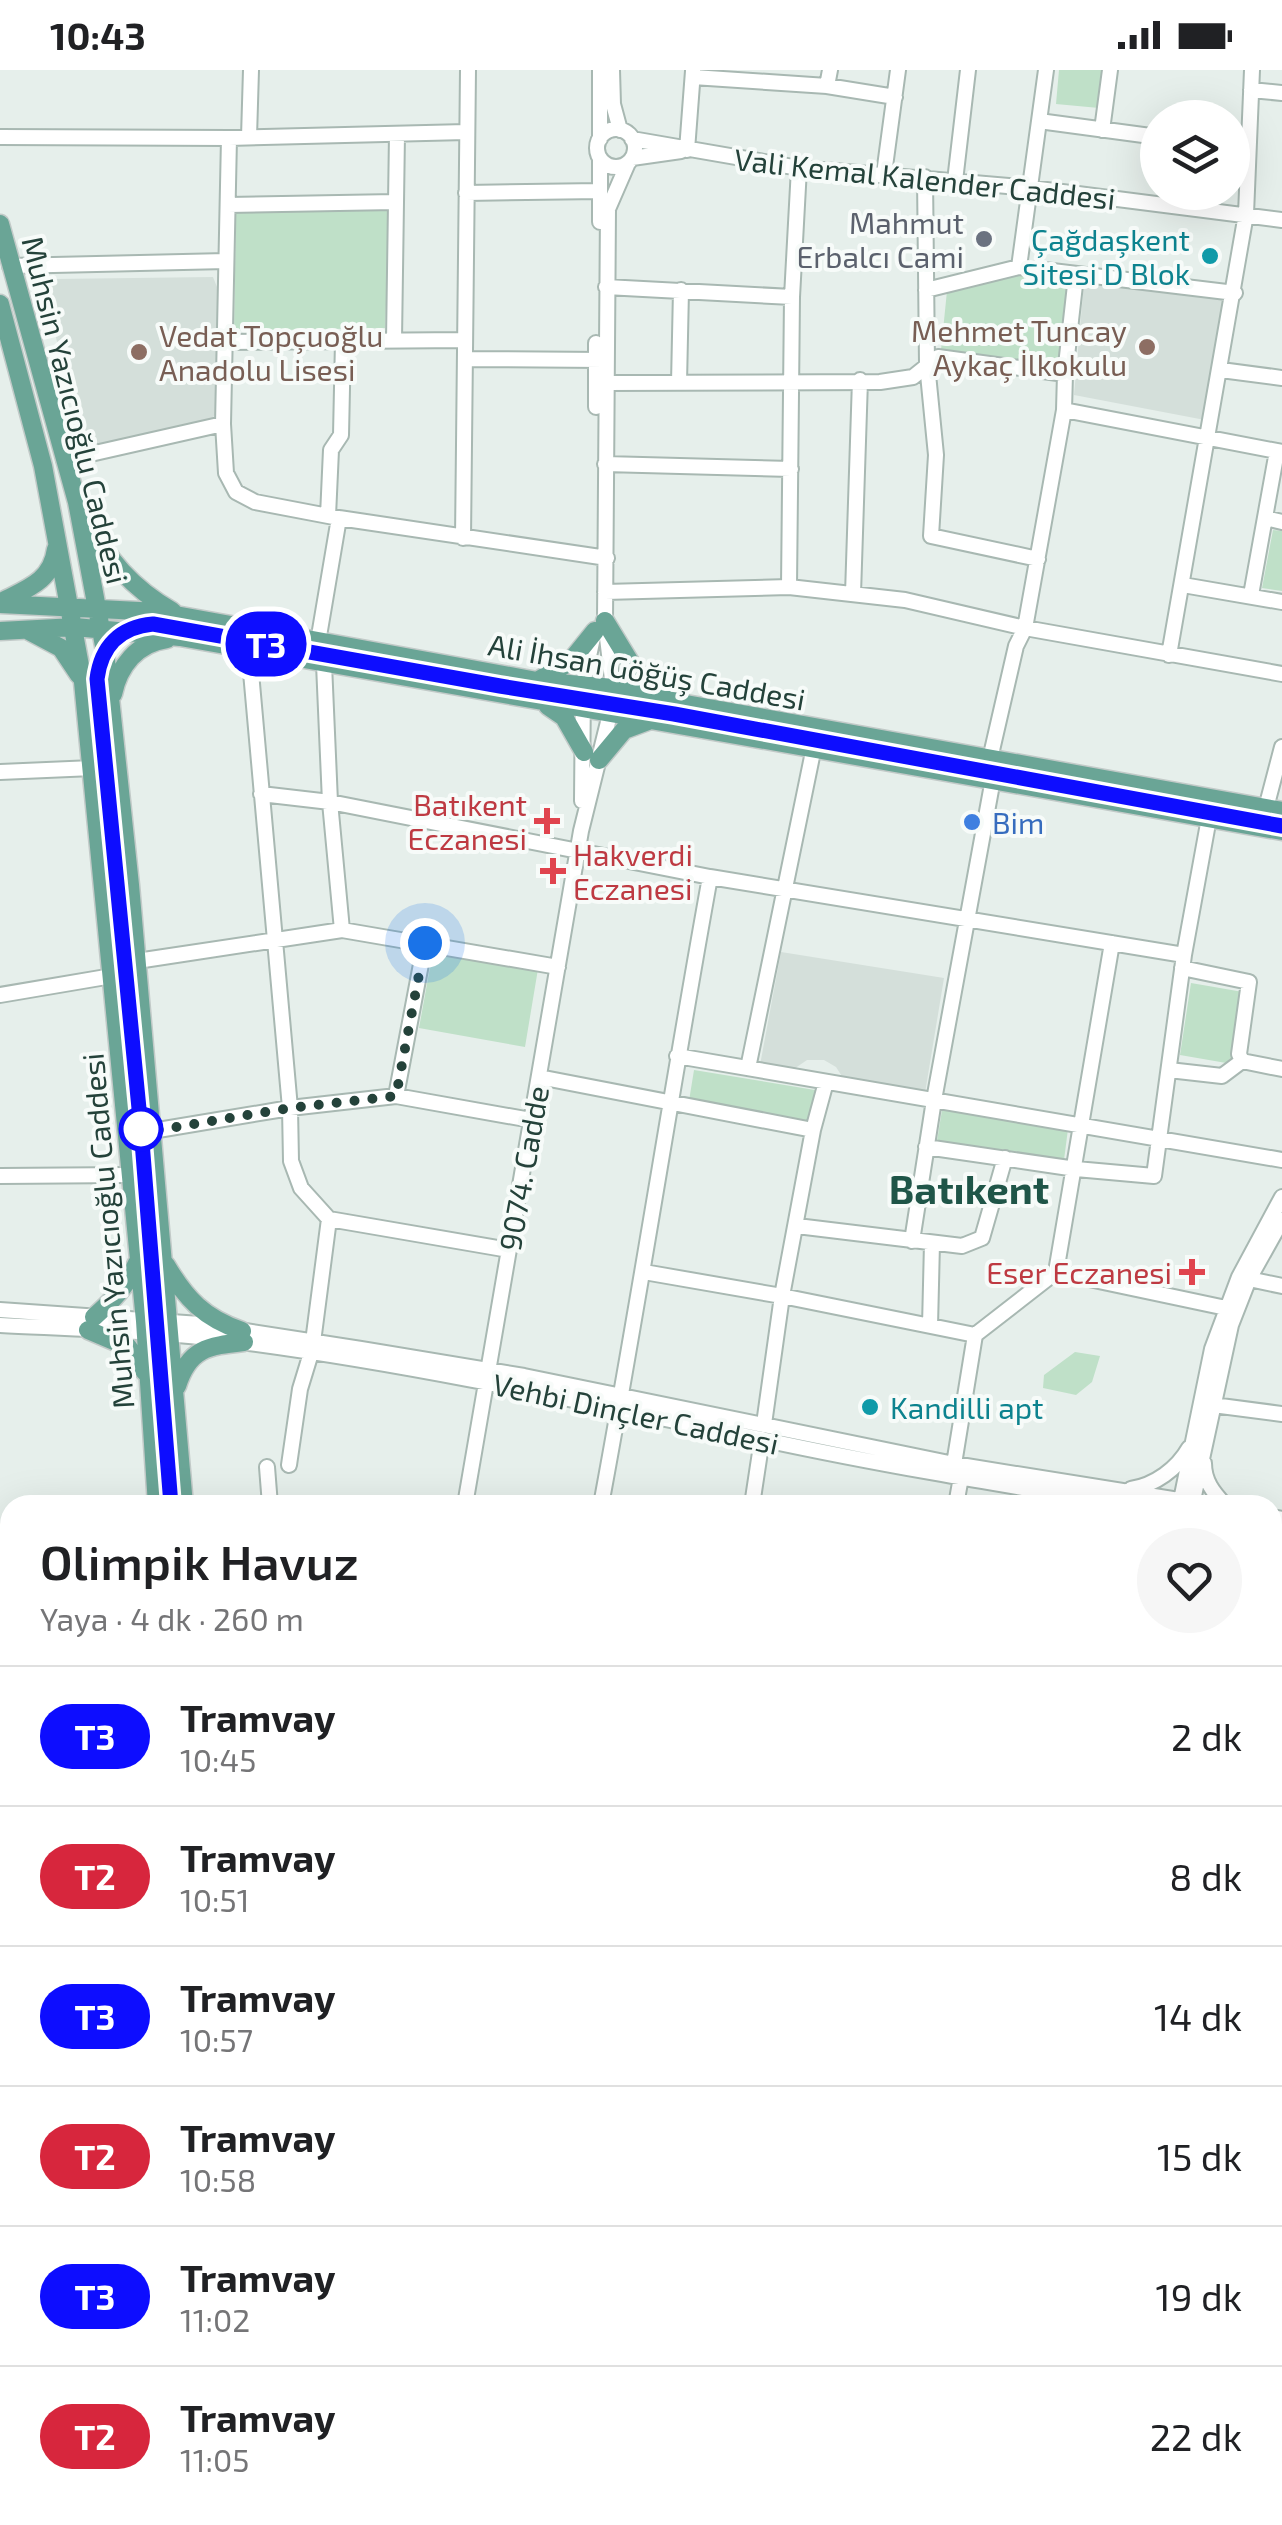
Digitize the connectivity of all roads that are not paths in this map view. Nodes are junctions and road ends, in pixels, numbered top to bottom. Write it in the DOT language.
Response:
graph roads {
  1 [pos="251,70"];
  2 [pos="468,70"];
  3 [pos="600,70"];
  4 [pos="612,70"];
  5 [pos="898,70"];
  6 [pos="968,70"];
  7 [pos="1046,70"];
  8 [pos="1110,70"];
  9 [pos="1252,70"];
  10 [pos="693,73"];
  11 [pos="828,78"];
  12 [pos="1251,90"];
  13 [pos="1282,93"];
  14 [pos="895,97"];
  15 [pos="1249,100"];
  16 [pos="1039,122"];
  17 [pos="1102,130"];
  18 [pos="466,132"];
  19 [pos="397,134"];
  20 [pos="626,134"];
  21 [pos="1140,135"];
  22 [pos="0,137"];
  23 [pos="249,137"];
  24 [pos="229,138"];
  25 [pos="600,139"];
  26 [pos="687,150"];
  27 [pos="600,158"];
  28 [pos="630,161"];
  29 [pos="799,168"];
  30 [pos="884,174"];
  31 [pos="925,177"];
  32 [pos="955,181"];
  33 [pos="1031,188"];
  34 [pos="600,191"];
  35 [pos="466,193"];
  36 [pos="395,202"];
  37 [pos="228,205"];
  38 [pos="1246,210"];
  39 [pos="1246,214"];
  40 [pos="1282,220"];
  41 [pos="0,224"];
  42 [pos="226,260"];
  43 [pos="10,266"];
  44 [pos="1019,267"];
  45 [pos="1076,276"];
  46 [pos="606,287"];
  47 [pos="681,290"];
  48 [pos="926,290"];
  49 [pos="1235,293"];
  50 [pos="792,297"];
  51 [pos="0,304"];
  52 [pos="394,340"];
  53 [pos="464,340"];
  54 [pos="343,341"];
  55 [pos="224,342"];
  56 [pos="465,359"];
  57 [pos="600,361"];
  58 [pos="927,364"];
  59 [pos="1221,370"];
  60 [pos="1064,374"];
  61 [pos="1282,378"];
  62 [pos="860,380"];
  63 [pos="678,383"];
  64 [pos="792,383"];
  65 [pos="605,384"];
  66 [pos="1064,410"];
  67 [pos="223,424"];
  68 [pos="1209,437"];
  69 [pos="1280,451"];
  70 [pos="64,460"];
  71 [pos="605,464"];
  72 [pos="791,468"];
  73 [pos="78,502"];
  74 [pos="333,517"];
  75 [pos="1265,518"];
  76 [pos="1282,522"];
  77 [pos="463,538"];
  78 [pos="57,539"];
  79 [pos="603,557"];
  80 [pos="1038,559"];
  81 [pos="1183,585"];
  82 [pos="789,588"];
  83 [pos="854,594"];
  84 [pos="1251,595"];
  85 [pos="605,596"];
  86 [pos="1282,602"];
  87 [pos="0,603"];
  88 [pos="71,606"];
  89 [pos="98,607"];
  90 [pos="182,616"];
  91 [pos="600,626"];
  92 [pos="75,627"];
  93 [pos="1025,628"];
  94 [pos="101,629"];
  95 [pos="24,630"];
  96 [pos="0,631"];
  97 [pos="180,637"];
  98 [pos="318,642"];
  99 [pos="248,650"];
  100 [pos="1169,655"];
  101 [pos="324,664"];
  102 [pos="1282,674"];
  103 [pos="537,681"];
  104 [pos="83,682"];
  105 [pos="583,684"];
  106 [pos="613,688"];
  107 [pos="112,700"];
  108 [pos="670,701"];
  109 [pos="543,703"];
  110 [pos="585,711"];
  111 [pos="610,714"];
  112 [pos="653,719"];
  113 [pos="814,747"];
  114 [pos="1282,747"];
  115 [pos="591,756"];
  116 [pos="990,759"];
  117 [pos="93,768"];
  118 [pos="0,772"];
  119 [pos="993,779"];
  120 [pos="261,794"];
  121 [pos="330,802"];
  122 [pos="1274,809"];
  123 [pos="1209,818"];
  124 [pos="1282,832"];
  125 [pos="578,851"];
  126 [pos="710,877"];
  127 [pos="784,889"];
  128 [pos="966,919"];
  129 [pos="342,930"];
  130 [pos="274,942"];
  131 [pos="425,943"];
  132 [pos="1112,943"];
  133 [pos="137,960"];
  134 [pos="1183,962"];
  135 [pos="558,967"];
  136 [pos="112,976"];
  137 [pos="0,995"];
  138 [pos="677,1056"];
  139 [pos="1242,1061"];
  140 [pos="748,1068"];
  141 [pos="1282,1069"];
  142 [pos="1169,1070"];
  143 [pos="539,1078"];
  144 [pos="826,1082"];
  145 [pos="396,1096"];
  146 [pos="934,1100"];
  147 [pos="669,1103"];
  148 [pos="290,1108"];
  149 [pos="531,1120"];
  150 [pos="1082,1127"];
  151 [pos="813,1130"];
  152 [pos="152,1131"];
  153 [pos="1160,1141"];
  154 [pos="926,1146"];
  155 [pos="1005,1158"];
  156 [pos="1282,1160"];
  157 [pos="1076,1169"];
  158 [pos="130,1174"];
  159 [pos="0,1176"];
  160 [pos="1282,1197"];
  161 [pos="329,1219"];
  162 [pos="1282,1220"];
  163 [pos="797,1226"];
  164 [pos="912,1241"];
  165 [pos="932,1243"];
  166 [pos="509,1250"];
  167 [pos="139,1258"];
  168 [pos="164,1261"];
  169 [pos="644,1272"];
  170 [pos="1056,1272"];
  171 [pos="1249,1279"];
  172 [pos="1282,1286"];
  173 [pos="782,1296"];
  174 [pos="1226,1308"];
  175 [pos="0,1310"];
  176 [pos="91,1323"];
  177 [pos="0,1325"];
  178 [pos="930,1326"];
  179 [pos="146,1327"];
  180 [pos="168,1328"];
  181 [pos="975,1335"];
  182 [pos="243,1336"];
  183 [pos="312,1347"];
  184 [pos="488,1376"];
  185 [pos="149,1379"];
  186 [pos="176,1392"];
  187 [pos="620,1402"];
  188 [pos="1213,1405"];
  189 [pos="1282,1414"];
  190 [pos="763,1432"];
  191 [pos="1199,1442"];
  192 [pos="289,1465"];
  193 [pos="267,1467"];
  194 [pos="958,1471"];
  195 [pos="156,1495"];
  196 [pos="183,1495"];
  197 [pos="269,1495"];
  198 [pos="467,1495"];
  199 [pos="603,1495"];
  200 [pos="754,1495"];
  201 [pos="957,1495"];
  202 [pos="1085,1495"];
  203 [pos="1129,1495"];
  204 [pos="1189,1495"];
  205 [pos="1215,1495"];
  1 -- 23 [label="street"];
  2 -- 18 [label="street"];
  3 -- 25 [label="street"];
  4 -- 20 [label="street"];
  5 -- 14 [label="street"];
  6 -- 32 [label="street"];
  7 -- 16 [label="street"];
  8 -- 17 [label="street"];
  9 -- 12 [label="street"];
  10 -- 11 [label="street"];
  10 -- 26 [label="street"];
  11 -- 14 [label="street"];
  12 -- 13 [label="street"];
  12 -- 15 [label="street"];
  14 -- 30 [label="street"];
  16 -- 17 [label="street"];
  16 -- 33 [label="street"];
  17 -- 21 [label="street"];
  18 -- 19 [label="street"];
  18 -- 35 [label="street"];
  19 -- 23 [label="street"];
  19 -- 36 [label="street"];
  20 -- 25 [label="street"];
  20 -- 26 [label="street, Vali Kemal Kalender Caddesi"];
  20 -- 28 [label="street"];
  22 -- 24 [label="street"];
  23 -- 24 [label="street"];
  24 -- 37 [label="street"];
  25 -- 27 [label="street"];
  26 -- 28 [label="street"];
  26 -- 29 [label="street, Vali Kemal Kalender Caddesi"];
  27 -- 28 [label="street"];
  27 -- 34 [label="street"];
  28 -- 46 [label="street"];
  29 -- 30 [label="street, Vali Kemal Kalender Caddesi"];
  29 -- 50 [label="street"];
  30 -- 31 [label="street, Vali Kemal Kalender Caddesi"];
  31 -- 32 [label="street, Vali Kemal Kalender Caddesi"];
  31 -- 48 [label="street"];
  32 -- 33 [label="street, Vali Kemal Kalender Caddesi"];
  33 -- 39 [label="street, Vali Kemal Kalender Caddesi"];
  33 -- 44 [label="street"];
  34 -- 35 [label="street"];
  34 -- 57 [label="street"];
  35 -- 53 [label="street"];
  36 -- 37 [label="street"];
  36 -- 52 [label="street"];
  37 -- 42 [label="street"];
  38 -- 39 [label="street"];
  39 -- 40 [label="street, Vali Kemal Kalender Caddesi"];
  39 -- 49 [label="street"];
  41 -- 43 [label="main road, Muhsin Yazıcıoğlu Caddesi"];
  42 -- 43 [label="street"];
  42 -- 55 [label="street"];
  43 -- 70 [label="main road, Muhsin Yazıcıoğlu Caddesi"];
  44 -- 45 [label="street"];
  44 -- 48 [label="street"];
  45 -- 49 [label="street"];
  45 -- 60 [label="street"];
  46 -- 47 [label="street"];
  46 -- 57 [label="street"];
  47 -- 50 [label="street"];
  47 -- 63 [label="street"];
  48 -- 58 [label="street"];
  49 -- 59 [label="street"];
  50 -- 64 [label="street"];
  51 -- 78 [label="main road, Muhsin Yazıcıoğlu Caddesi"];
  52 -- 53 [label="street"];
  52 -- 54 [label="street"];
  53 -- 56 [label="street"];
  54 -- 55 [label="street"];
  54 -- 74 [label="street"];
  55 -- 67 [label="street"];
  56 -- 57 [label="street"];
  56 -- 77 [label="street"];
  57 -- 65 [label="street"];
  57 -- 79 [label="street"];
  58 -- 60 [label="street"];
  58 -- 62 [label="street"];
  58 -- 80 [label="street"];
  59 -- 61 [label="street"];
  59 -- 68 [label="street"];
  60 -- 66 [label="street"];
  62 -- 64 [label="street"];
  62 -- 83 [label="street"];
  63 -- 64 [label="street"];
  63 -- 65 [label="street"];
  64 -- 72 [label="street"];
  65 -- 71 [label="street"];
  66 -- 68 [label="street"];
  66 -- 80 [label="street"];
  67 -- 70 [label="street"];
  67 -- 74 [label="street"];
  68 -- 69 [label="street"];
  68 -- 81 [label="street"];
  69 -- 75 [label="street"];
  70 -- 73 [label="main road, Muhsin Yazıcıoğlu Caddesi"];
  71 -- 72 [label="street"];
  71 -- 79 [label="street"];
  72 -- 82 [label="street"];
  73 -- 89 [label="main road, Muhsin Yazıcıoğlu Caddesi"];
  73 -- 90 [label="main road"];
  74 -- 77 [label="street"];
  74 -- 98 [label="street"];
  75 -- 76 [label="street"];
  75 -- 84 [label="street"];
  77 -- 79 [label="street"];
  78 -- 87 [label="main road"];
  78 -- 88 [label="main road, Muhsin Yazıcıoğlu Caddesi"];
  79 -- 85 [label="street"];
  79 -- 91 [label="street"];
  80 -- 93 [label="street"];
  81 -- 84 [label="street"];
  81 -- 100 [label="street"];
  82 -- 83 [label="street"];
  82 -- 85 [label="street"];
  83 -- 93 [label="street"];
  84 -- 86 [label="street"];
  85 -- 91 [label="street"];
  87 -- 88 [label="main road, Ali İhsan Göğüş Caddesi"];
  88 -- 89 [label="main road, Ali İhsan Göğüş Caddesi"];
  88 -- 92 [label="main road, Muhsin Yazıcıoğlu Caddesi"];
  89 -- 90 [label="main road, Ali İhsan Göğüş Caddesi"];
  89 -- 94 [label="main road, Muhsin Yazıcıoğlu Caddesi"];
  90 -- 98 [label="main road, Ali İhsan Göğüş Caddesi"];
  91 -- 103 [label="main road"];
  91 -- 105 [label="street"];
  91 -- 106 [label="street"];
  91 -- 108 [label="main road"];
  92 -- 94 [label="main road, Ali İhsan Göğüş Caddesi"];
  92 -- 95 [label="main road, Ali İhsan Göğüş Caddesi"];
  92 -- 104 [label="main road, Muhsin Yazıcıoğlu Caddesi"];
  93 -- 100 [label="street"];
  93 -- 116 [label="street"];
  94 -- 97 [label="main road, Ali İhsan Göğüş Caddesi"];
  94 -- 107 [label="main road, Muhsin Yazıcıoğlu Caddesi"];
  95 -- 96 [label="main road, Ali İhsan Göğüş Caddesi"];
  95 -- 104 [label="main road"];
  97 -- 99 [label="main road, Ali İhsan Göğüş Caddesi"];
  97 -- 107 [label="main road"];
  98 -- 103 [label="main road, Ali İhsan Göğüş Caddesi"];
  99 -- 101 [label="main road, Ali İhsan Göğüş Caddesi"];
  99 -- 120 [label="street"];
  100 -- 102 [label="street"];
  101 -- 109 [label="main road, Ali İhsan Göğüş Caddesi"];
  101 -- 121 [label="street"];
  103 -- 105 [label="main road, Ali İhsan Göğüş Caddesi"];
  104 -- 117 [label="main road, Muhsin Yazıcıoğlu Caddesi"];
  105 -- 106 [label="main road, Ali İhsan Göğüş Caddesi"];
  105 -- 110 [label="street"];
  106 -- 108 [label="main road, Ali İhsan Göğüş Caddesi"];
  106 -- 111 [label="street"];
  107 -- 133 [label="main road, Muhsin Yazıcıoğlu Caddesi"];
  108 -- 116 [label="main road, Ali İhsan Göğüş Caddesi"];
  109 -- 110 [label="main road, Ali İhsan Göğüş Caddesi"];
  109 -- 115 [label="main road"];
  110 -- 111 [label="main road, Ali İhsan Göğüş Caddesi"];
  110 -- 115 [label="street"];
  111 -- 112 [label="main road, Ali İhsan Göğüş Caddesi"];
  111 -- 115 [label="street"];
  112 -- 113 [label="main road, Ali İhsan Göğüş Caddesi"];
  112 -- 115 [label="main road"];
  113 -- 119 [label="main road, Ali İhsan Göğüş Caddesi"];
  113 -- 127 [label="street"];
  114 -- 122 [label="street"];
  115 -- 125 [label="street, 9074. Cadde"];
  116 -- 122 [label="main road, Ali İhsan Göğüş Caddesi"];
  117 -- 118 [label="street"];
  117 -- 136 [label="main road, Muhsin Yazıcıoğlu Caddesi"];
  119 -- 123 [label="main road, Ali İhsan Göğüş Caddesi"];
  119 -- 128 [label="street"];
  120 -- 121 [label="street"];
  120 -- 130 [label="street"];
  121 -- 125 [label="street"];
  121 -- 129 [label="street"];
  123 -- 124 [label="main road, Ali İhsan Göğüş Caddesi"];
  123 -- 134 [label="street"];
  125 -- 126 [label="street"];
  125 -- 135 [label="street, 9074. Cadde"];
  126 -- 127 [label="street"];
  126 -- 138 [label="street"];
  127 -- 128 [label="street"];
  127 -- 140 [label="street"];
  128 -- 132 [label="street"];
  128 -- 146 [label="street"];
  129 -- 130 [label="street"];
  129 -- 131 [label="street"];
  130 -- 133 [label="street"];
  130 -- 148 [label="street"];
  131 -- 135 [label="street"];
  131 -- 145 [label="street"];
  132 -- 134 [label="street"];
  132 -- 150 [label="street"];
  133 -- 152 [label="main road, Muhsin Yazıcıoğlu Caddesi"];
  134 -- 139 [label="street"];
  134 -- 142 [label="street"];
  135 -- 143 [label="street, 9074. Cadde"];
  136 -- 137 [label="street"];
  136 -- 158 [label="main road, Muhsin Yazıcıoğlu Caddesi"];
  138 -- 140 [label="street"];
  138 -- 147 [label="street"];
  139 -- 141 [label="street"];
  139 -- 142 [label="street"];
  140 -- 144 [label="street"];
  142 -- 153 [label="street"];
  143 -- 147 [label="street"];
  143 -- 149 [label="street, 9074. Cadde"];
  144 -- 146 [label="street"];
  144 -- 151 [label="street"];
  145 -- 148 [label="street"];
  145 -- 149 [label="street"];
  146 -- 150 [label="street"];
  146 -- 154 [label="street"];
  147 -- 151 [label="street"];
  147 -- 169 [label="street"];
  148 -- 152 [label="street"];
  148 -- 161 [label="street"];
  149 -- 166 [label="street, 9074. Cadde"];
  150 -- 153 [label="street"];
  150 -- 157 [label="street"];
  151 -- 163 [label="street"];
  152 -- 168 [label="main road, Muhsin Yazıcıoğlu Caddesi"];
  153 -- 156 [label="street"];
  153 -- 157 [label="street"];
  154 -- 155 [label="street"];
  154 -- 164 [label="street"];
  155 -- 157 [label="street"];
  155 -- 165 [label="street"];
  157 -- 170 [label="street"];
  158 -- 159 [label="street"];
  158 -- 167 [label="main road, Muhsin Yazıcıoğlu Caddesi"];
  160 -- 174 [label="street"];
  161 -- 166 [label="street"];
  161 -- 183 [label="street"];
  162 -- 171 [label="street"];
  163 -- 164 [label="street"];
  163 -- 173 [label="street"];
  164 -- 165 [label="street"];
  165 -- 178 [label="street"];
  166 -- 184 [label="street, 9074. Cadde"];
  167 -- 176 [label="main road"];
  167 -- 179 [label="main road, Muhsin Yazıcıoğlu Caddesi"];
  168 -- 180 [label="main road, Muhsin Yazıcıoğlu Caddesi"];
  168 -- 182 [label="main road"];
  169 -- 173 [label="street"];
  169 -- 187 [label="street"];
  170 -- 174 [label="street"];
  170 -- 181 [label="street"];
  171 -- 172 [label="street"];
  171 -- 188 [label="street"];
  173 -- 178 [label="street"];
  173 -- 190 [label="street"];
  174 -- 191 [label="street"];
  175 -- 176 [label="street"];
  176 -- 177 [label="street"];
  176 -- 179 [label="street"];
  176 -- 185 [label="main road"];
  178 -- 181 [label="street"];
  179 -- 180 [label="street"];
  179 -- 185 [label="main road, Muhsin Yazıcıoğlu Caddesi"];
  180 -- 182 [label="street"];
  180 -- 186 [label="main road, Muhsin Yazıcıoğlu Caddesi"];
  181 -- 194 [label="street"];
  182 -- 183 [label="street"];
  182 -- 186 [label="main road"];
  183 -- 184 [label="street"];
  183 -- 192 [label="street"];
  184 -- 187 [label="street"];
  184 -- 198 [label="street, 9074. Cadde"];
  185 -- 195 [label="main road, Muhsin Yazıcıoğlu Caddesi"];
  186 -- 196 [label="main road, Muhsin Yazıcıoğlu Caddesi"];
  187 -- 190 [label="street"];
  187 -- 199 [label="street"];
  188 -- 189 [label="street"];
  188 -- 191 [label="street"];
  190 -- 194 [label="street"];
  190 -- 200 [label="street"];
  191 -- 203 [label="street"];
  191 -- 204 [label="street"];
  191 -- 205 [label="street"];
  193 -- 197 [label="street"];
  194 -- 201 [label="street"];
  194 -- 202 [label="street"];
}
